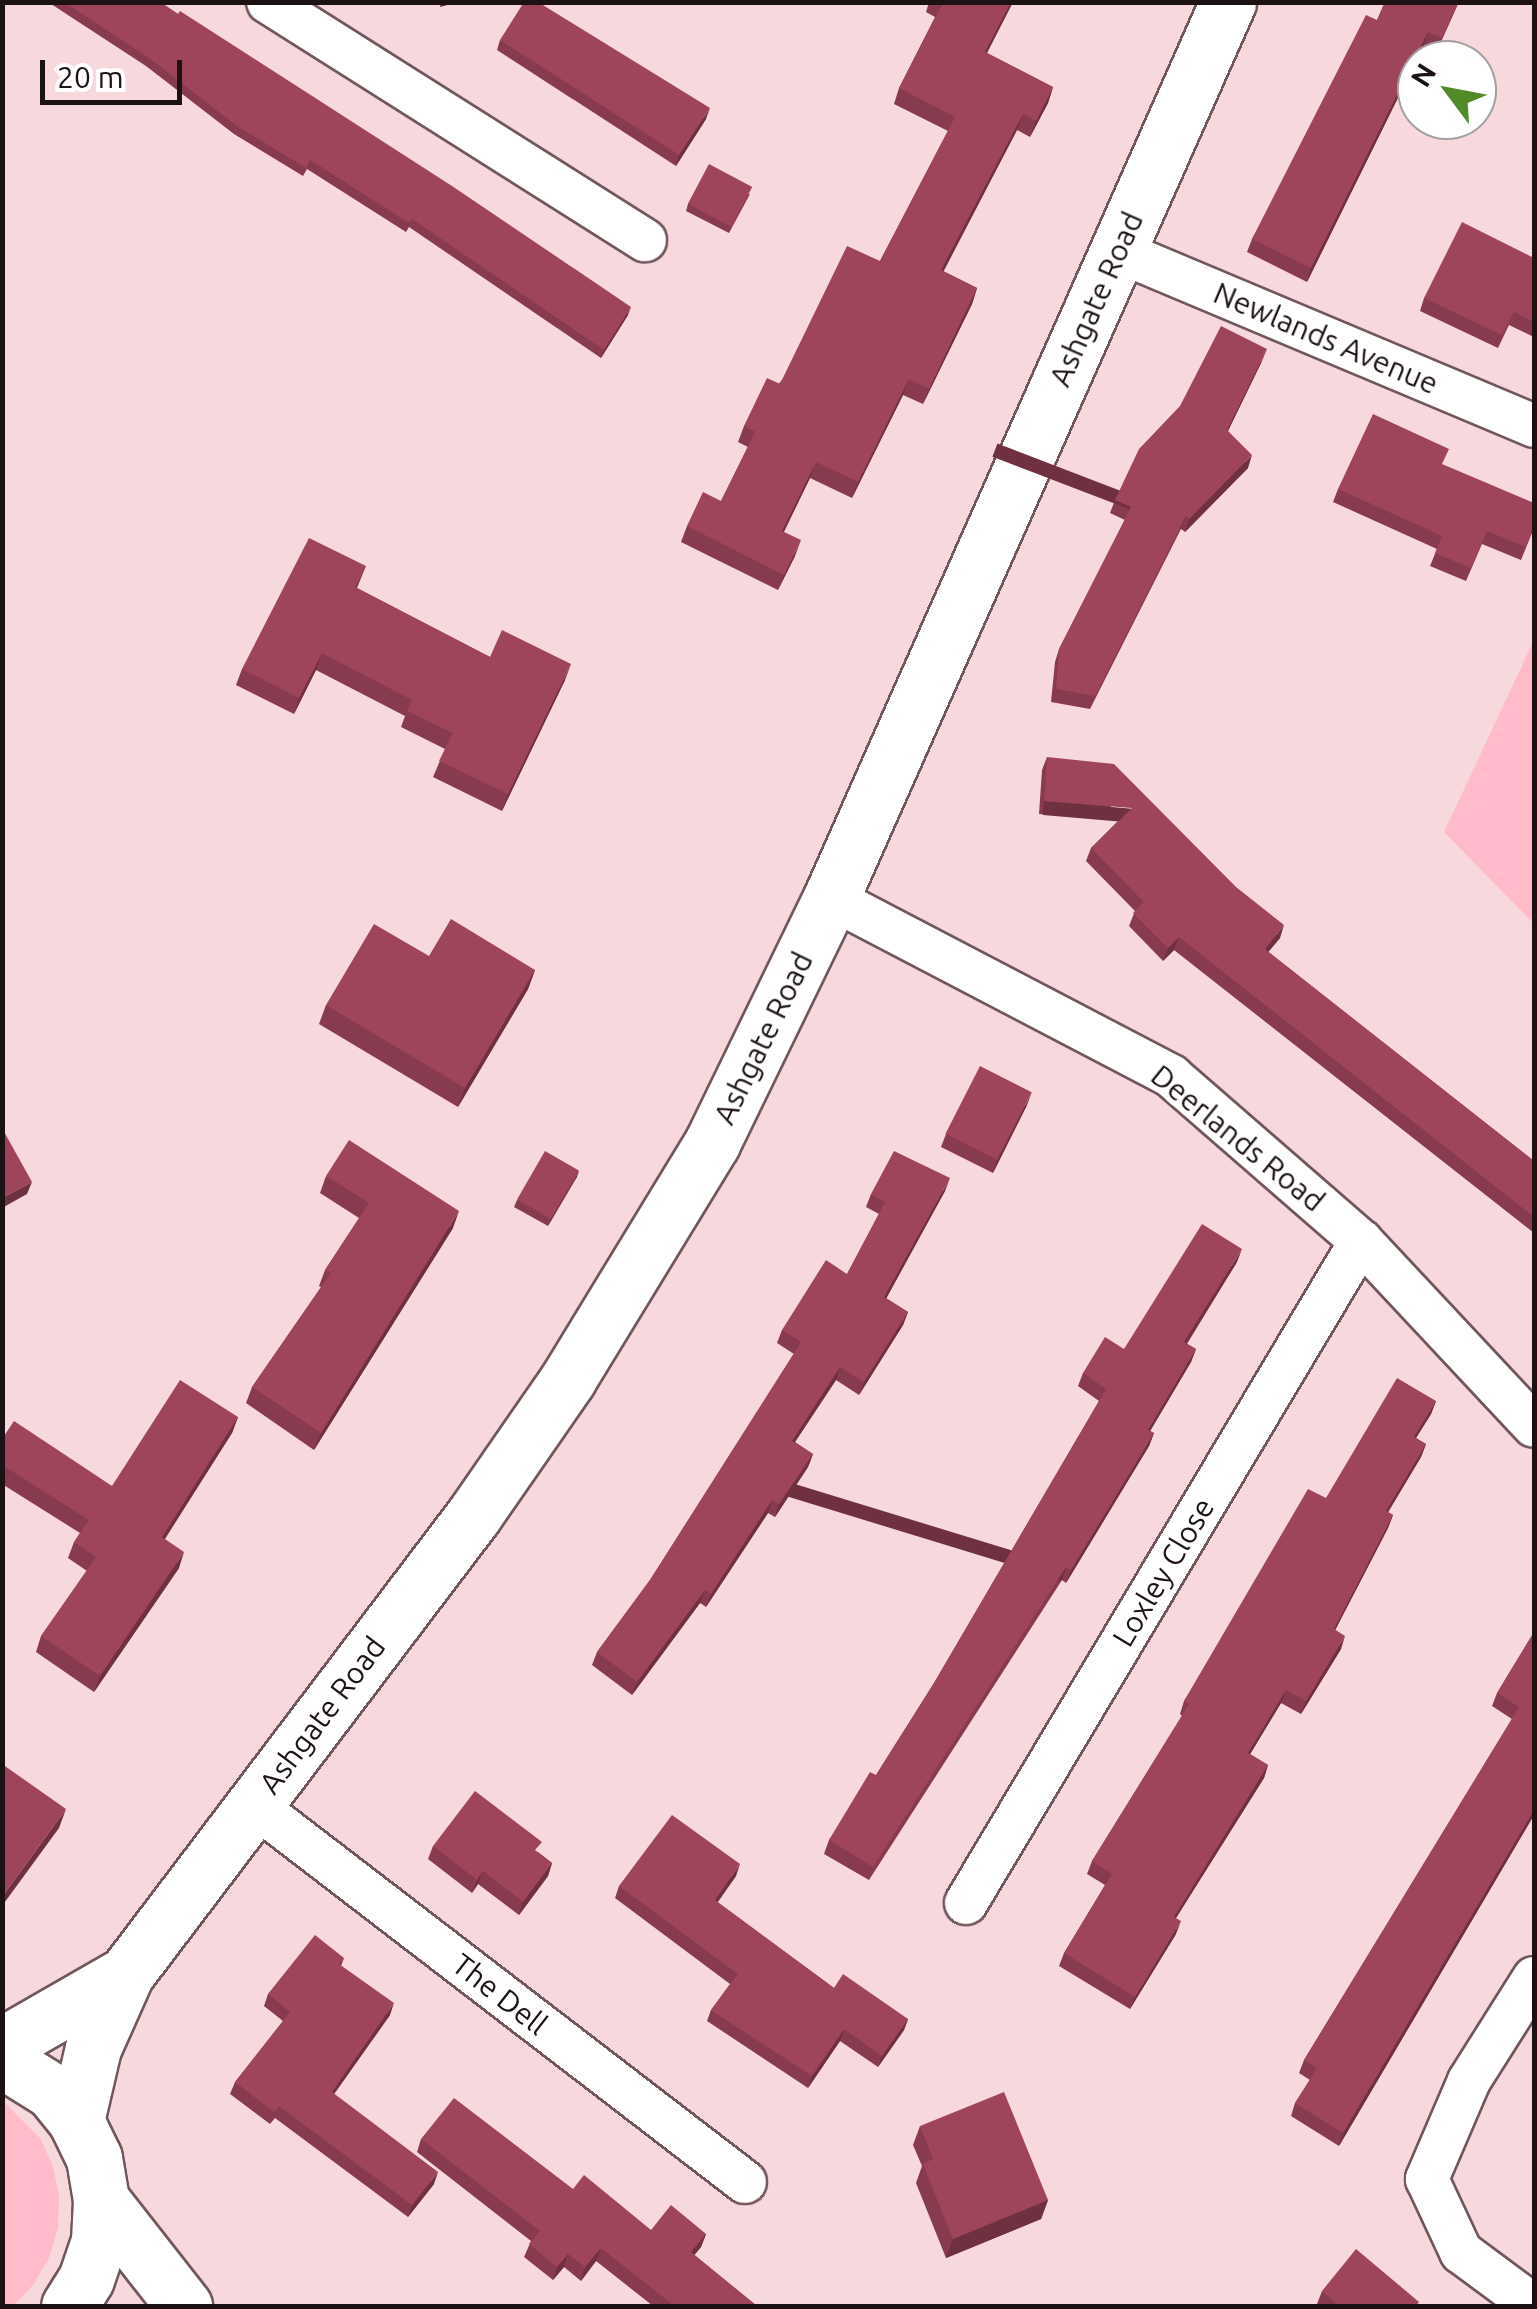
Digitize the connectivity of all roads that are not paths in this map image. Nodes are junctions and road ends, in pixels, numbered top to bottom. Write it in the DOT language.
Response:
graph roads {
  1 [pos="1228,2"];
  2 [pos="280,6"];
  3 [pos="645,240"];
  4 [pos="1118,250"];
  5 [pos="1534,426"];
  6 [pos="831,898"];
  7 [pos="1361,1241"];
  8 [pos="1534,1426"];
  9 [pos="254,1806"];
  10 [pos="966,1903"];
  11 [pos="126,1974"];
  12 [pos="1534,1978"];
  13 [pos="2,2046"];
  14 [pos="2,2060"];
  15 [pos="76,2120"];
  16 [pos="745,2182"];
  17 [pos="102,2200"];
  18 [pos="70,2306"];
  19 [pos="184,2306"];
  20 [pos="1534,2306"];
  1 -- 4 [label="street, Ashgate Road"];
  2 -- 3 [label="street"];
  4 -- 5 [label="street, Newlands Avenue"];
  4 -- 6 [label="street, Ashgate Road"];
  6 -- 7 [label="street, Deerlands Road"];
  6 -- 9 [label="street, Ashgate Road"];
  7 -- 8 [label="street, Deerlands Road"];
  7 -- 10 [label="street, Loxley Close"];
  9 -- 11 [label="street, Ashgate Road"];
  9 -- 16 [label="street, The Dell"];
  11 -- 13 [label="street, Ashgate Road"];
  11 -- 15 [label="street, Ashgate Road"];
  12 -- 20 [label="street"];
  14 -- 15 [label="street"];
  15 -- 17 [label="street"];
  17 -- 18 [label="street"];
  17 -- 19 [label="street"];
}
